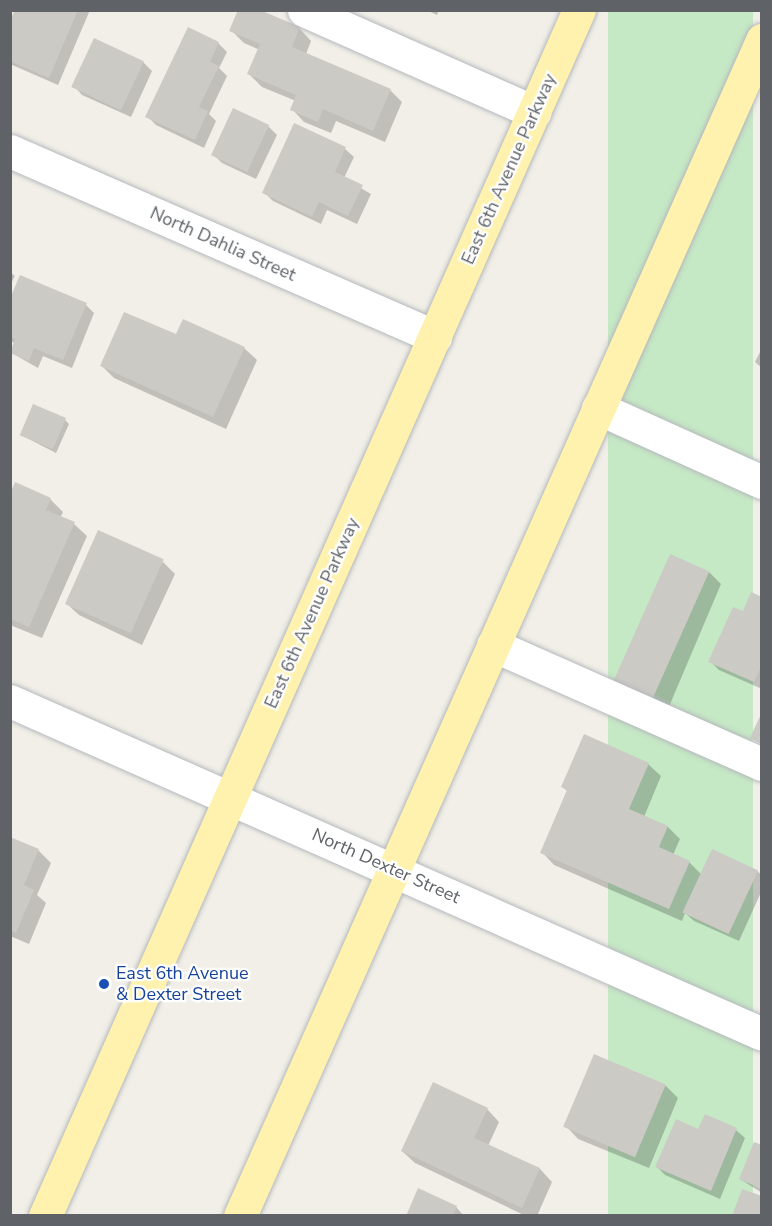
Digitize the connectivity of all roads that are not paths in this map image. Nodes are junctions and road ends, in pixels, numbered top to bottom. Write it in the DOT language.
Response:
graph roads {
  1 [pos="304,10"];
  2 [pos="579,10"];
  3 [pos="762,40"];
  4 [pos="534,112"];
  5 [pos="10,151"];
  6 [pos="435,337"];
  7 [pos="598,408"];
  8 [pos="762,482"];
  9 [pos="493,645"];
  10 [pos="10,701"];
  11 [pos="762,764"];
  12 [pos="230,798"];
  13 [pos="394,869"];
  14 [pos="762,1034"];
  15 [pos="45,1215"];
  16 [pos="240,1215"];
  1 -- 4 [label="street"];
  2 -- 4 [label="main road, East 6th Avenue Parkway"];
  3 -- 7 [label="main road"];
  4 -- 6 [label="main road, East 6th Avenue Parkway"];
  5 -- 6 [label="street, North Dahlia Street"];
  6 -- 12 [label="main road, East 6th Avenue Parkway"];
  7 -- 8 [label="street"];
  7 -- 9 [label="main road"];
  9 -- 11 [label="street"];
  9 -- 13 [label="main road"];
  10 -- 12 [label="street, North Dexter Street"];
  12 -- 13 [label="street, North Dexter Street"];
  12 -- 15 [label="main road, East 6th Avenue Parkway"];
  13 -- 14 [label="street, North Dexter Street"];
  13 -- 16 [label="main road"];
}
